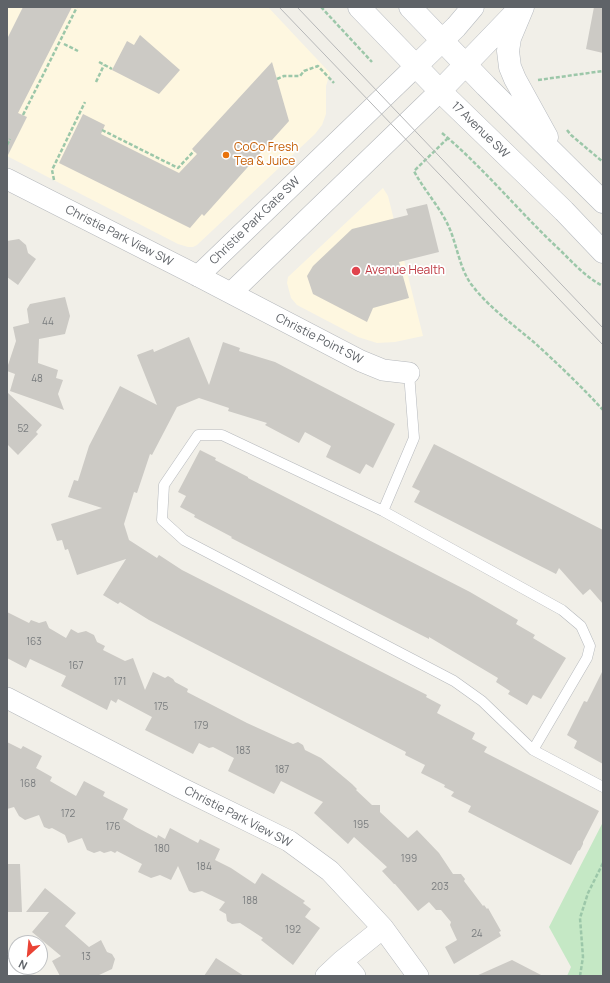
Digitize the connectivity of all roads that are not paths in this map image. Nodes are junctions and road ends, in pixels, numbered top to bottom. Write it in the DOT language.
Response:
graph roads {
  1 [pos="359,7"];
  2 [pos="410,7"];
  3 [pos="473,7"];
  4 [pos="522,7"];
  5 [pos="442,41"];
  6 [pos="465,64"];
  7 [pos="416,66"];
  8 [pos="440,91"];
  9 [pos="558,157"];
  10 [pos="7,179"];
  11 [pos="603,202"];
  12 [pos="603,252"];
  13 [pos="198,276"];
  14 [pos="232,293"];
  15 [pos="409,373"];
  16 [pos="383,511"];
  17 [pos="7,698"];
  18 [pos="533,750"];
  19 [pos="603,787"];
  20 [pos="383,928"];
  21 [pos="348,968"];
  22 [pos="7,969"];
  23 [pos="18,976"];
  24 [pos="326,976"];
  25 [pos="418,976"];
  1 -- 7 [label="main road, 17 Avenue SW"];
  2 -- 5 [label="main road"];
  3 -- 5 [label="main road"];
  4 -- 6 [label="main road"];
  4 -- 9 [label="main road"];
  5 -- 6 [label="main road"];
  5 -- 7 [label="main road"];
  6 -- 8 [label="main road"];
  6 -- 9 [label="main road"];
  7 -- 8 [label="main road, 17 Avenue SW"];
  7 -- 13 [label="street, Christie Park Gate SW"];
  8 -- 12 [label="main road, 17 Avenue SW"];
  8 -- 14 [label="street"];
  9 -- 11 [label="main road"];
  10 -- 13 [label="street, Christie Park View SW"];
  13 -- 14 [label="street, Christie Park View SW"];
  14 -- 15 [label="street, Christie Point SW"];
  15 -- 16 [label="lane"];
  16 -- 18 [label="lane"];
  16 -- 18 [label="lane"];
  17 -- 20 [label="street, Christie Park View SW"];
  18 -- 19 [label="lane"];
  20 -- 21 [label="street"];
  20 -- 25 [label="street, Christie Park View SW"];
  21 -- 24 [label="street"];
  22 -- 23 [label="street"];
}
